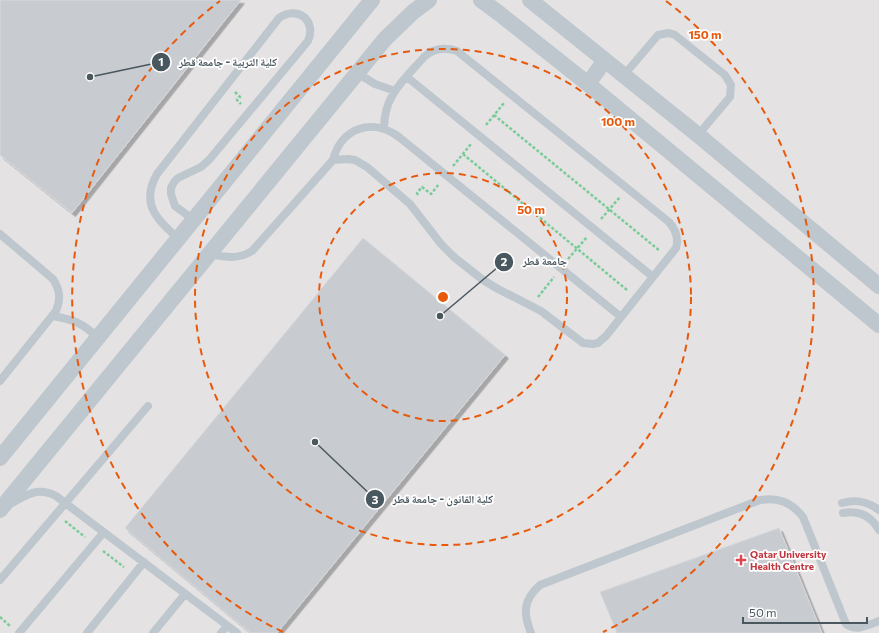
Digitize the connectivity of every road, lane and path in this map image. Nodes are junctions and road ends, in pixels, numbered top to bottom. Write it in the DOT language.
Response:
graph roads {
  1 [pos="372,0"];
  2 [pos="429,0"];
  3 [pos="481,0"];
  4 [pos="530,0"];
  5 [pos="605,60"];
  6 [pos="357,74"];
  7 [pos="624,75"];
  8 [pos="407,76"];
  9 [pos="588,84"];
  10 [pos="395,91"];
  11 [pos="510,94"];
  12 [pos="494,115"];
  13 [pos="384,128"];
  14 [pos="478,135"];
  15 [pos="698,135"];
  16 [pos="463,154"];
  17 [pos="333,160"];
  18 [pos="446,175"];
  19 [pos="627,187"];
  20 [pos="610,209"];
  21 [pos="417,212"];
  22 [pos="194,220"];
  23 [pos="594,228"];
  24 [pos="0,234"];
  25 [pos="179,239"];
  26 [pos="577,249"];
  27 [pos="209,254"];
  28 [pos="669,257"];
  29 [pos="561,268"];
  30 [pos="653,277"];
  31 [pos="879,286"];
  32 [pos="637,298"];
  33 [pos="528,303"];
  34 [pos="52,316"];
  35 [pos="621,317"];
  36 [pos="879,325"];
  37 [pos="98,338"];
  38 [pos="0,381"];
  39 [pos="148,406"];
  40 [pos="0,458"];
  41 [pos="65,502"];
  42 [pos="842,503"];
  43 [pos="1,509"];
  44 [pos="879,510"];
  45 [pos="843,513"];
  46 [pos="879,530"];
  47 [pos="104,532"];
  48 [pos="144,562"];
  49 [pos="0,580"];
  50 [pos="185,594"];
  51 [pos="879,621"];
  52 [pos="227,626"];
  53 [pos="19,633"];
  54 [pos="87,633"];
  55 [pos="152,633"];
  56 [pos="221,633"];
  57 [pos="237,633"];
  58 [pos="531,633"];
  1 -- 22 [label="street"];
  2 -- 6 [label="street"];
  3 -- 9 [label="street"];
  4 -- 5 [label="street"];
  5 -- 7 [label="street"];
  5 -- 9 [label="street"];
  6 -- 10 [label="lane"];
  6 -- 27 [label="street"];
  7 -- 15 [label="street"];
  7 -- 15 [label="lane"];
  8 -- 10 [label="lane"];
  8 -- 11 [label="lane"];
  8 -- 14 [label="lane"];
  9 -- 36 [label="street"];
  10 -- 13 [label="lane"];
  11 -- 12 [label="path"];
  11 -- 19 [label="lane"];
  12 -- 14 [label="path"];
  12 -- 20 [label="path"];
  13 -- 17 [label="lane"];
  13 -- 18 [label="lane"];
  14 -- 16 [label="path"];
  14 -- 23 [label="lane"];
  15 -- 31 [label="street"];
  16 -- 18 [label="path"];
  16 -- 26 [label="path"];
  17 -- 21 [label="lane"];
  17 -- 27 [label="lane"];
  18 -- 21 [label="path"];
  18 -- 29 [label="lane"];
  19 -- 20 [label="path"];
  19 -- 28 [label="lane"];
  20 -- 23 [label="path"];
  20 -- 28 [label="path"];
  21 -- 33 [label="lane"];
  22 -- 25 [label="street"];
  22 -- 25 [label="lane"];
  23 -- 26 [label="path"];
  23 -- 30 [label="lane"];
  24 -- 34 [label="lane"];
  25 -- 37 [label="street"];
  26 -- 29 [label="path"];
  26 -- 32 [label="path"];
  27 -- 43 [label="street"];
  28 -- 30 [label="lane"];
  29 -- 33 [label="path"];
  29 -- 35 [label="lane"];
  30 -- 32 [label="lane"];
  32 -- 35 [label="lane"];
  33 -- 35 [label="lane"];
  34 -- 37 [label="lane"];
  34 -- 38 [label="lane"];
  37 -- 40 [label="street"];
  39 -- 41 [label="lane"];
  41 -- 43 [label="lane"];
  41 -- 47 [label="lane"];
  41 -- 49 [label="lane"];
  42 -- 44 [label="lane"];
  45 -- 46 [label="lane"];
  47 -- 48 [label="lane"];
  47 -- 53 [label="lane"];
  48 -- 50 [label="lane"];
  48 -- 54 [label="lane"];
  50 -- 52 [label="lane"];
  50 -- 55 [label="lane"];
  51 -- 58 [label="lane"];
  52 -- 56 [label="lane"];
  52 -- 57 [label="lane"];
}
